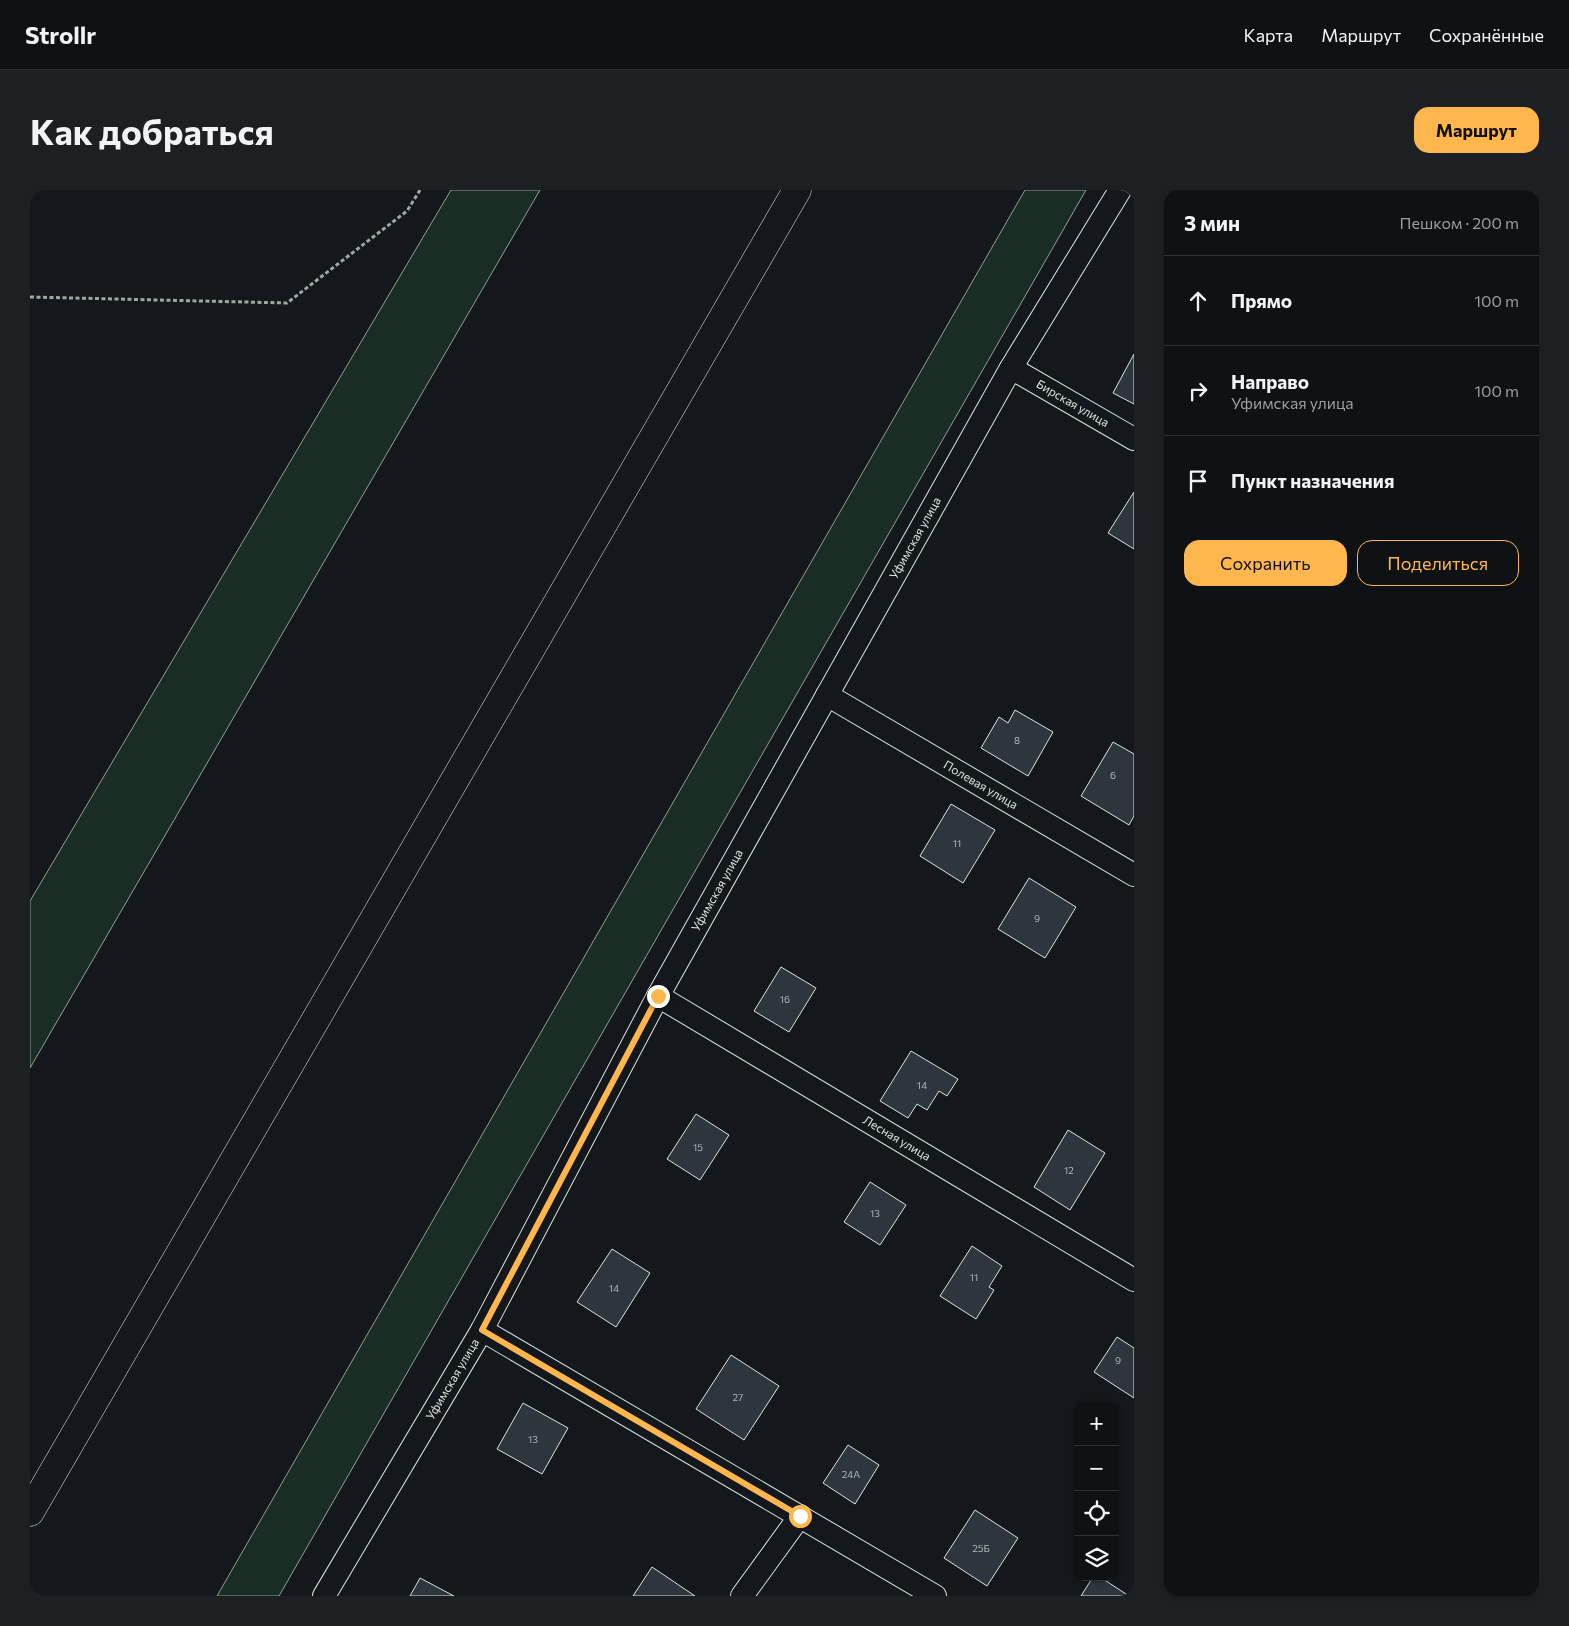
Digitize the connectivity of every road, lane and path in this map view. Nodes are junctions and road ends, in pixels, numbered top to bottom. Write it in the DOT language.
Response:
graph roads {
  1 [pos="420,190"];
  2 [pos="797,190"];
  3 [pos="1120,190"];
  4 [pos="30,296"];
  5 [pos="1011,368"];
  6 [pos="1134,439"];
  7 [pos="827,694"];
  8 [pos="1134,875"];
  9 [pos="658,996"];
  10 [pos="1134,1280"];
  11 [pos="482,1330"];
  12 [pos="30,1512"];
  13 [pos="800,1516"];
  14 [pos="324,1596"];
  15 [pos="742,1596"];
  16 [pos="935,1596"];
  1 -- 4 [label="path"];
  2 -- 12 [label="main road"];
  3 -- 5 [label="street, Уфимская улица"];
  5 -- 6 [label="street, Бирская улица"];
  5 -- 7 [label="street, Уфимская улица"];
  7 -- 8 [label="street, Полевая улица"];
  7 -- 9 [label="street, Уфимская улица"];
  9 -- 10 [label="street, Лесная улица"];
  9 -- 11 [label="street, Уфимская улица"];
  11 -- 13 [label="street"];
  11 -- 14 [label="street, Уфимская улица"];
  13 -- 15 [label="street"];
  13 -- 16 [label="street"];
}
